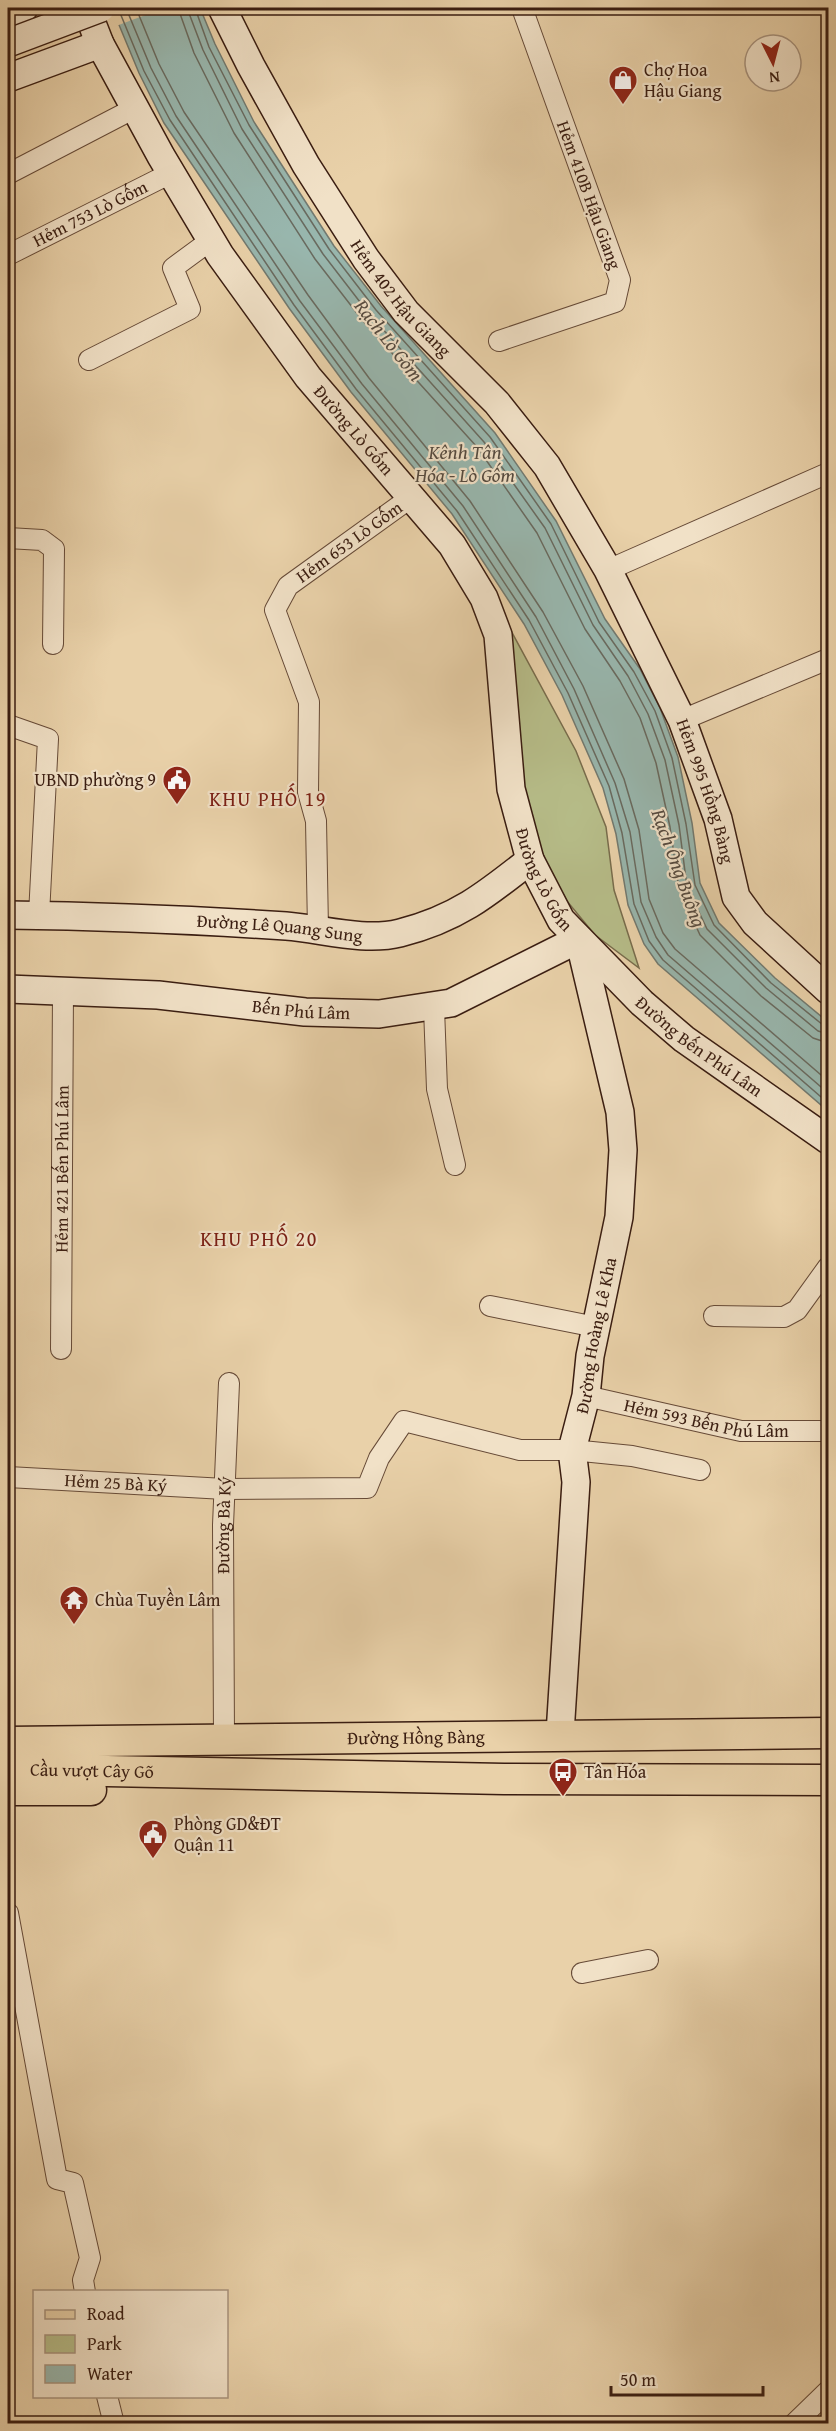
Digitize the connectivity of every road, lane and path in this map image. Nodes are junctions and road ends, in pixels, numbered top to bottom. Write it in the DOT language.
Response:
graph roads {
  1 [pos="24,8"];
  2 [pos="86,8"];
  3 [pos="101,8"];
  4 [pos="222,8"];
  5 [pos="522,8"];
  6 [pos="8,14"];
  7 [pos="8,44"];
  8 [pos="100,44"];
  9 [pos="8,78"];
  10 [pos="135,108"];
  11 [pos="171,173"];
  12 [pos="8,174"];
  13 [pos="211,240"];
  14 [pos="8,255"];
  15 [pos="499,341"];
  16 [pos="89,360"];
  17 [pos="828,472"];
  18 [pos="413,496"];
  19 [pos="8,538"];
  20 [pos="608,570"];
  21 [pos="53,644"];
  22 [pos="827,665"];
  23 [pos="682,720"];
  24 [pos="8,725"];
  25 [pos="530,860"];
  26 [pos="8,915"];
  27 [pos="39,915"];
  28 [pos="318,929"];
  29 [pos="579,939"];
  30 [pos="8,989"];
  31 [pos="63,990"];
  32 [pos="828,990"];
  33 [pos="434,1008"];
  34 [pos="828,1140"];
  35 [pos="455,1165"];
  36 [pos="828,1267"];
  37 [pos="490,1306"];
  38 [pos="714,1316"];
  39 [pos="596,1327"];
  40 [pos="61,1349"];
  41 [pos="230,1383"];
  42 [pos="585,1396"];
  43 [pos="828,1431"];
  44 [pos="572,1450"];
  45 [pos="700,1470"];
  46 [pos="8,1476"];
  47 [pos="225,1489"];
  48 [pos="8,1722"];
  49 [pos="828,1733"];
  50 [pos="560,1734"];
  51 [pos="176,1739"];
  52 [pos="224,1739"];
  53 [pos="8,1742"];
  54 [pos="78,1755"];
  55 [pos="8,1768"];
  56 [pos="177,1772"];
  57 [pos="820,1783"];
  58 [pos="8,1790"];
  59 [pos="8,1913"];
  60 [pos="648,1960"];
  61 [pos="582,1973"];
  62 [pos="85,2290"];
  63 [pos="828,2391"];
  64 [pos="107,2398"];
  65 [pos="114,2424"];
  66 [pos="794,2424"];
  1 -- 6 [label="street"];
  2 -- 8 [label="street, Đường Lò Gốm"];
  3 -- 7 [label="street, bridge"];
  4 -- 20 [label="street, Hẻm 402 Hậu Giang"];
  5 -- 15 [label="street, Hẻm 410B Hậu Giang"];
  8 -- 9 [label="street"];
  8 -- 10 [label="street, Đường Lò Gốm"];
  10 -- 11 [label="street, Đường Lò Gốm"];
  10 -- 12 [label="street"];
  11 -- 13 [label="street, Đường Lò Gốm"];
  11 -- 14 [label="street, Hẻm 753 Lò Gốm"];
  13 -- 16 [label="street"];
  13 -- 18 [label="street, Đường Lò Gốm"];
  17 -- 20 [label="street"];
  18 -- 25 [label="street, Đường Lò Gốm"];
  18 -- 28 [label="street, Hẻm 653 Lò Gốm"];
  19 -- 21 [label="street"];
  20 -- 23 [label="street, Hẻm 995 Hồng Bàng"];
  22 -- 23 [label="street"];
  23 -- 32 [label="street, Hẻm 995 Hồng Bàng"];
  24 -- 27 [label="street"];
  25 -- 28 [label="street, Đường Lê Quang Sung"];
  25 -- 29 [label="street, Đường Lò Gốm"];
  26 -- 27 [label="street, Đường Lê Quang Sung"];
  27 -- 28 [label="street, Đường Lê Quang Sung"];
  29 -- 33 [label="street, Bến Phú Lâm"];
  29 -- 34 [label="street, Đường Bến Phú Lâm"];
  29 -- 39 [label="street, Đường Hoàng Lê Kha"];
  30 -- 31 [label="street, Bến Phú Lâm"];
  31 -- 33 [label="street, Bến Phú Lâm"];
  31 -- 40 [label="street, Hẻm 421 Bến Phú Lâm"];
  33 -- 35 [label="street"];
  36 -- 38 [label="street"];
  37 -- 39 [label="street"];
  39 -- 42 [label="street, Đường Hoàng Lê Kha"];
  41 -- 47 [label="street, Đường Bà Ký"];
  42 -- 43 [label="street, Hẻm 593 Bến Phú Lâm"];
  42 -- 44 [label="street, Đường Hoàng Lê Kha"];
  44 -- 45 [label="street"];
  44 -- 47 [label="street, Hẻm 25 Bà Ký"];
  44 -- 50 [label="street, Đường Hoàng Lê Kha"];
  46 -- 47 [label="street, Hẻm 25 Bà Ký"];
  47 -- 52 [label="street, Đường Bà Ký"];
  48 -- 51 [label="main road"];
  49 -- 50 [label="main road, Đường Hồng Bàng"];
  50 -- 52 [label="main road, Đường Hồng Bàng"];
  51 -- 52 [label="main road, Đường Hồng Bàng"];
  51 -- 54 [label="main road, Cầu vượt Cây Gõ"];
  53 -- 54 [label="main road, Cầu vượt Cây Gõ"];
  54 -- 55 [label="main road, Cầu vượt Cây Gõ"];
  54 -- 56 [label="main road, Cầu vượt Cây Gõ"];
  56 -- 57 [label="main road"];
  56 -- 58 [label="main road"];
  59 -- 62 [label="street"];
  60 -- 61 [label="street"];
  63 -- 66 [label="street"];
  64 -- 65 [label="street"];
}
